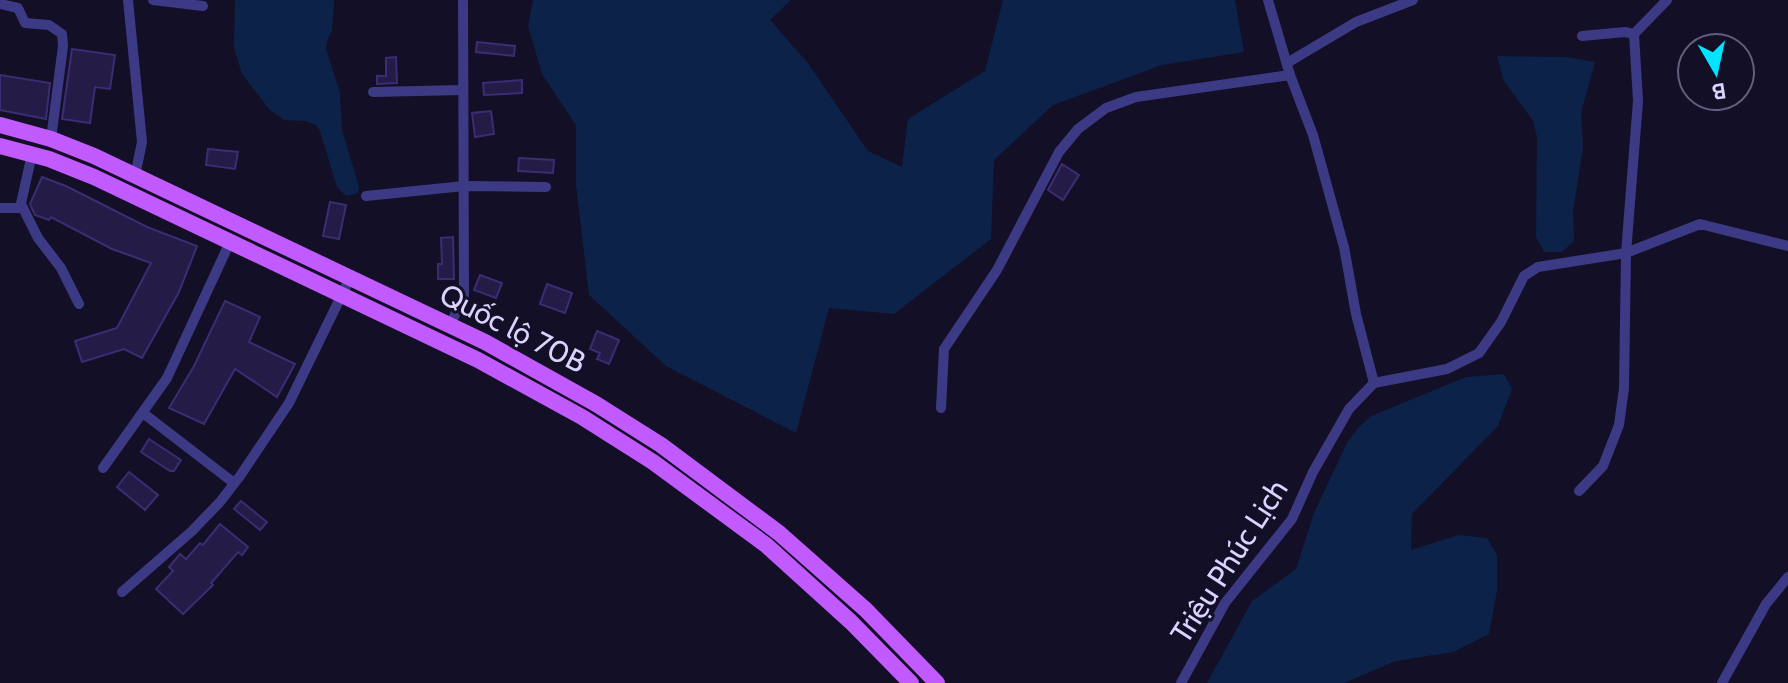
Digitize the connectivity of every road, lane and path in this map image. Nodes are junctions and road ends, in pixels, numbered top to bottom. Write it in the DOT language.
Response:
graph roads {
  1 [pos="128,0"];
  2 [pos="153,0"];
  3 [pos="463,0"];
  4 [pos="1268,0"];
  5 [pos="1413,0"];
  6 [pos="1667,0"];
  7 [pos="0,4"];
  8 [pos="203,6"];
  9 [pos="1634,34"];
  10 [pos="1582,36"];
  11 [pos="1289,69"];
  12 [pos="463,90"];
  13 [pos="373,92"];
  14 [pos="0,125"];
  15 [pos="51,139"];
  16 [pos="0,146"];
  17 [pos="32,154"];
  18 [pos="135,176"];
  19 [pos="464,186"];
  20 [pos="546,187"];
  21 [pos="366,196"];
  22 [pos="0,208"];
  23 [pos="20,208"];
  24 [pos="230,242"];
  25 [pos="1788,246"];
  26 [pos="1626,253"];
  27 [pos="344,275"];
  28 [pos="336,292"];
  29 [pos="79,304"];
  30 [pos="450,325"];
  31 [pos="1374,383"];
  32 [pos="941,408"];
  33 [pos="143,413"];
  34 [pos="103,468"];
  35 [pos="234,483"];
  36 [pos="1579,491"];
  37 [pos="1788,577"];
  38 [pos="122,592"];
  39 [pos="911,683"];
  40 [pos="937,683"];
  41 [pos="1181,683"];
  42 [pos="1722,683"];
  1 -- 18 [label="street"];
  2 -- 8 [label="street"];
  3 -- 12 [label="street"];
  4 -- 11 [label="street"];
  5 -- 11 [label="street"];
  6 -- 9 [label="street"];
  7 -- 15 [label="street"];
  9 -- 10 [label="street"];
  9 -- 26 [label="street"];
  11 -- 31 [label="street"];
  11 -- 32 [label="street"];
  12 -- 13 [label="street"];
  12 -- 19 [label="street"];
  14 -- 15 [label="main road, Quốc lộ 70B"];
  15 -- 18 [label="main road, Quốc lộ 70B"];
  16 -- 17 [label="main road, Quốc lộ 70B"];
  17 -- 23 [label="street"];
  17 -- 24 [label="main road, Quốc lộ 70B"];
  18 -- 27 [label="main road, Quốc lộ 70B"];
  19 -- 20 [label="street"];
  19 -- 21 [label="street"];
  19 -- 30 [label="street"];
  22 -- 23 [label="street"];
  23 -- 29 [label="street"];
  24 -- 28 [label="main road, Quốc lộ 70B"];
  24 -- 33 [label="street"];
  25 -- 26 [label="street"];
  26 -- 31 [label="street"];
  26 -- 36 [label="street"];
  27 -- 28 [label="main road"];
  27 -- 30 [label="main road, Quốc lộ 70B"];
  28 -- 35 [label="street"];
  28 -- 39 [label="main road, Quốc lộ 70B"];
  30 -- 40 [label="main road, Quốc lộ 70B"];
  31 -- 41 [label="street, Triệu Phúc Lịch"];
  33 -- 34 [label="street"];
  33 -- 35 [label="street"];
  35 -- 38 [label="street"];
  37 -- 42 [label="street"];
}
